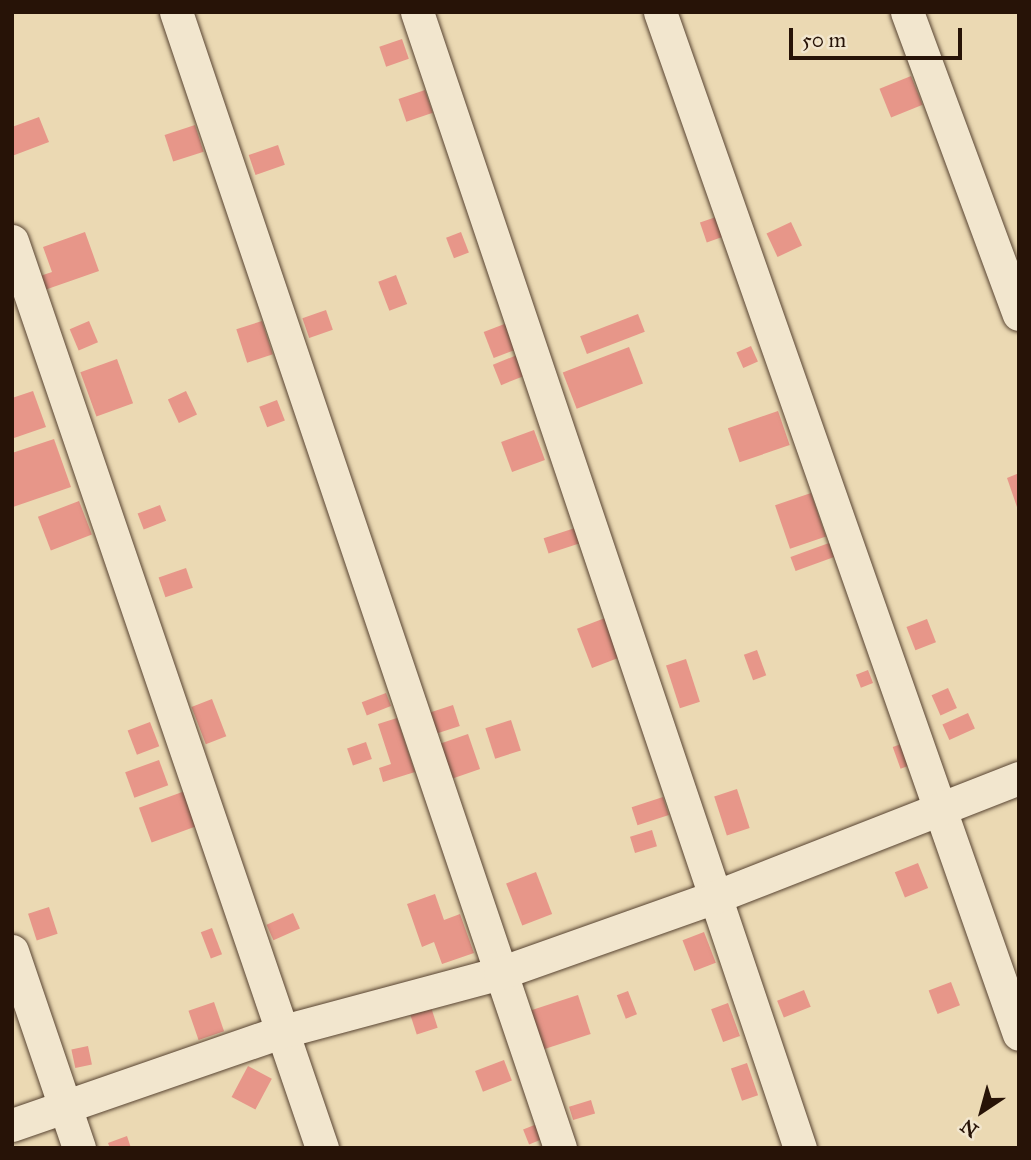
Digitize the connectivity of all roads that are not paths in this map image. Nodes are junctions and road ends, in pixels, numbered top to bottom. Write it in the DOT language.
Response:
graph roads {
  1 [pos="176,12"];
  2 [pos="417,12"];
  3 [pos="660,12"];
  4 [pos="907,12"];
  5 [pos="12,241"];
  6 [pos="1019,314"];
  7 [pos="1019,778"];
  8 [pos="942,804"];
  9 [pos="715,897"];
  10 [pos="12,951"];
  11 [pos="500,972"];
  12 [pos="280,1032"];
  13 [pos="1019,1034"];
  14 [pos="65,1106"];
  15 [pos="12,1125"];
  16 [pos="79,1148"];
  17 [pos="322,1148"];
  18 [pos="560,1148"];
  19 [pos="800,1148"];
  1 -- 11 [label="street"];
  2 -- 9 [label="street"];
  3 -- 8 [label="street"];
  4 -- 6 [label="street"];
  5 -- 12 [label="street"];
  7 -- 8 [label="street"];
  8 -- 9 [label="street"];
  8 -- 13 [label="street"];
  9 -- 11 [label="street"];
  9 -- 19 [label="street"];
  10 -- 14 [label="street"];
  11 -- 12 [label="street"];
  11 -- 18 [label="street"];
  12 -- 14 [label="street"];
  12 -- 17 [label="street"];
  14 -- 15 [label="street"];
  14 -- 16 [label="street"];
}
